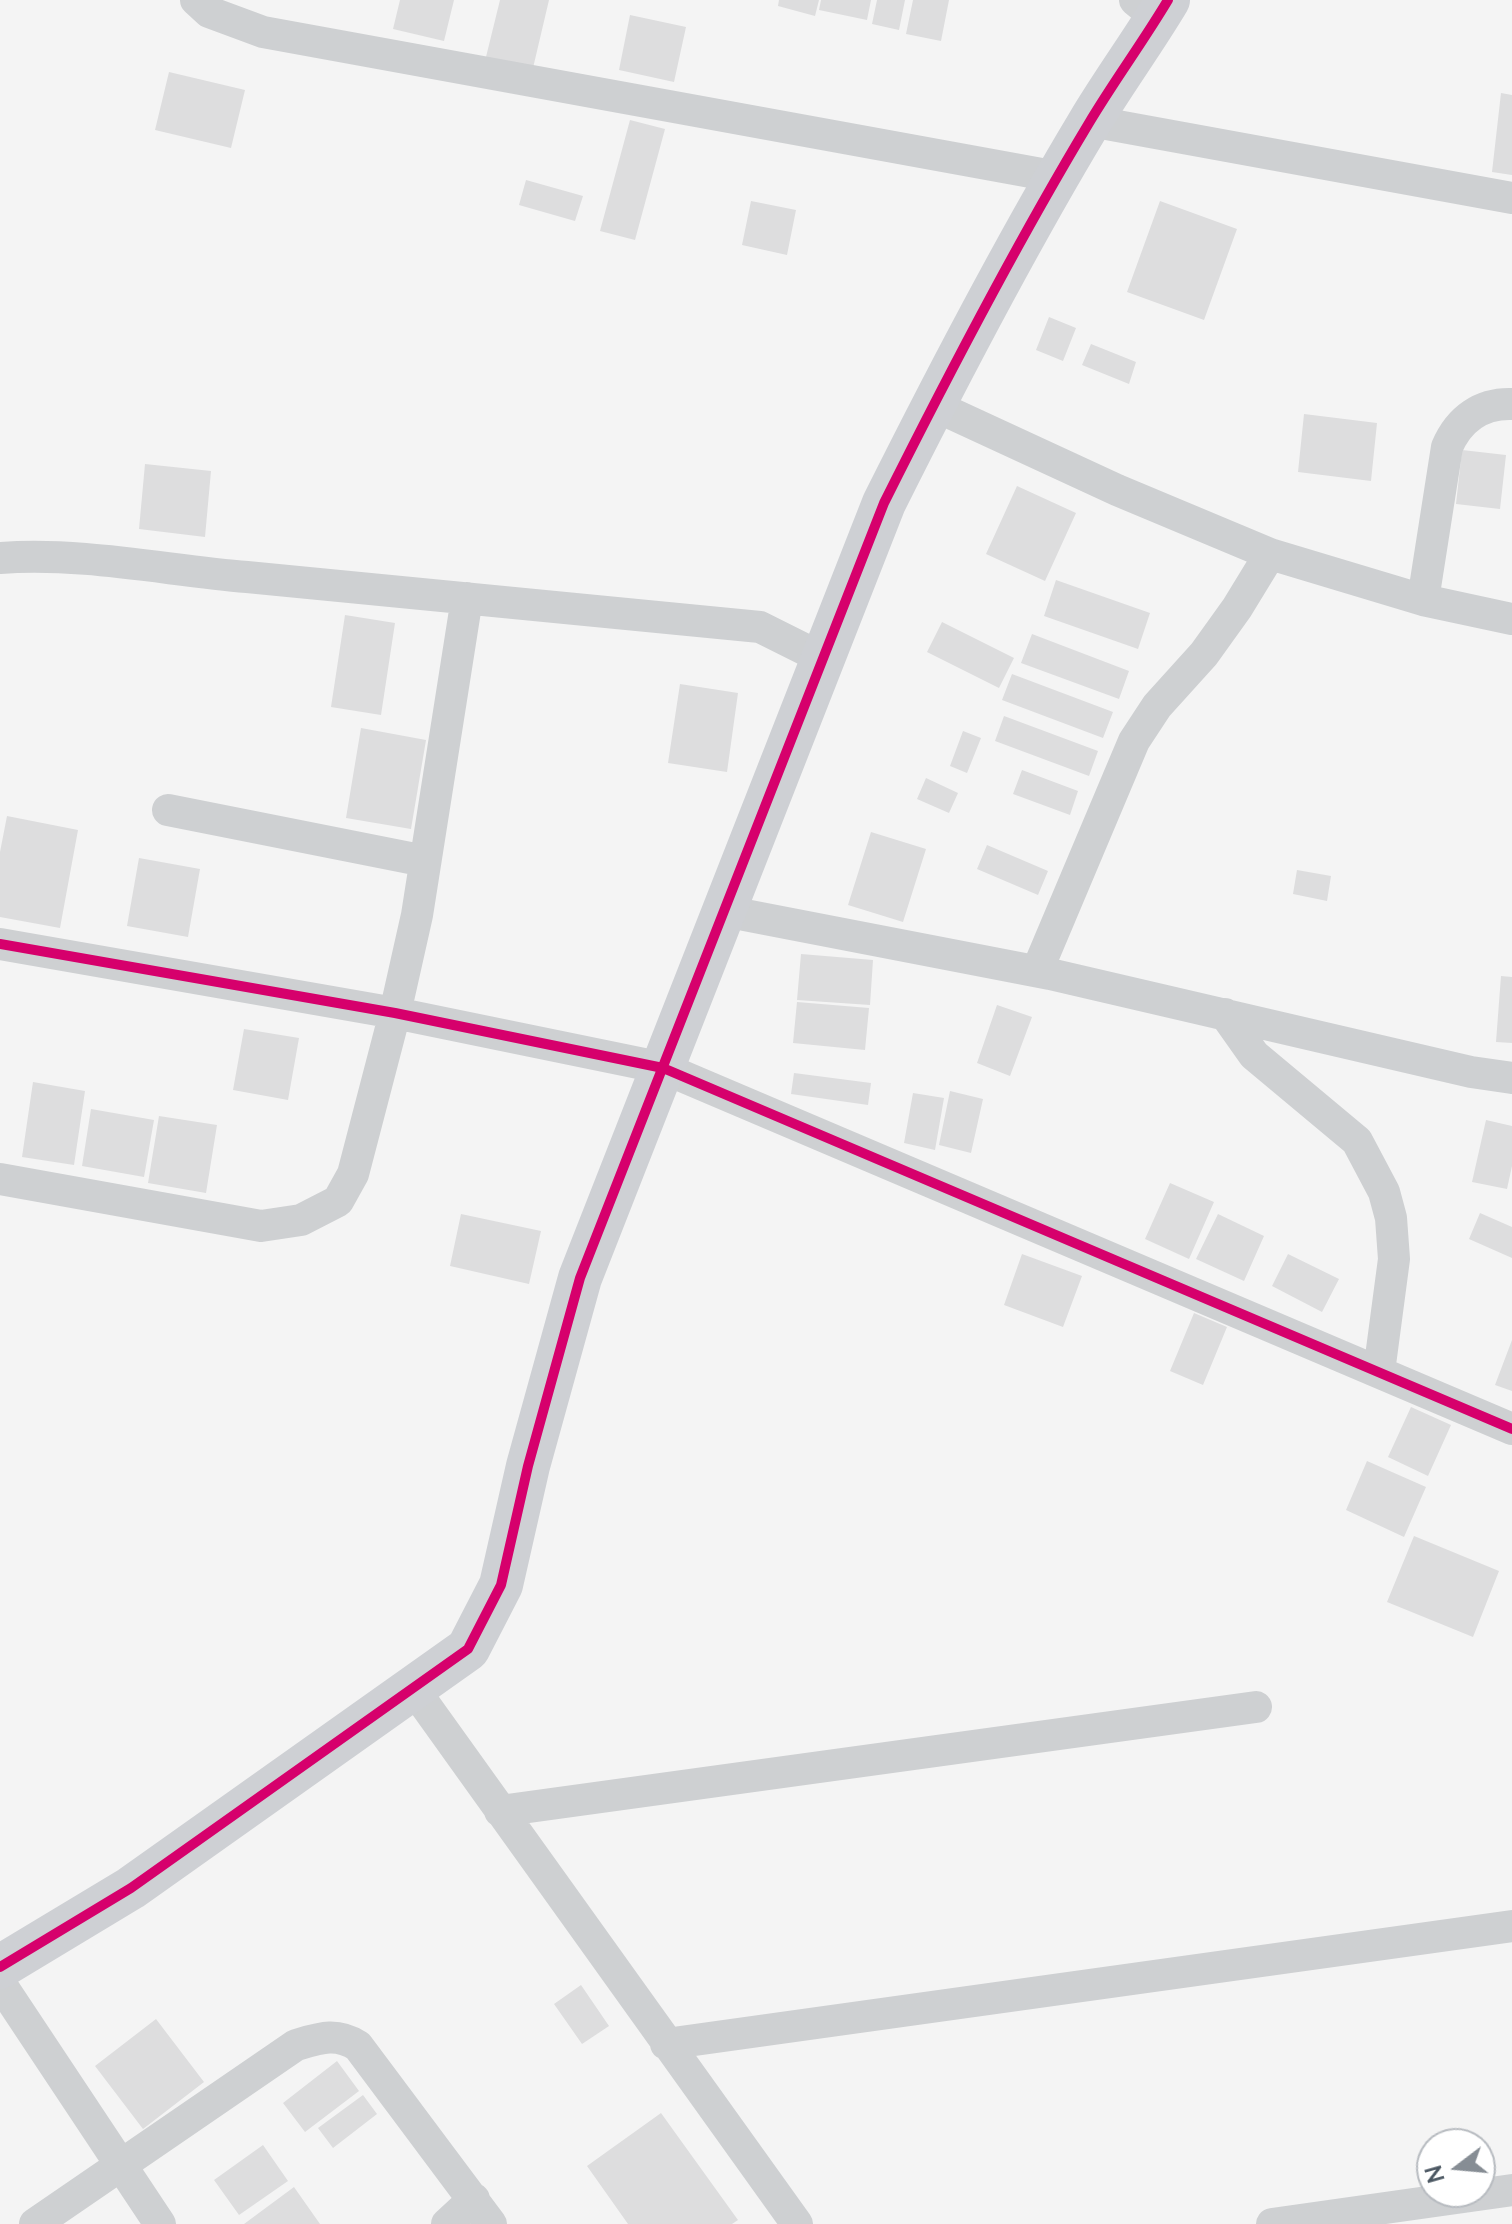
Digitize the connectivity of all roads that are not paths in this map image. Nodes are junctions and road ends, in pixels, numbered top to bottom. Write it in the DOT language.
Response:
graph roads {
  1 [pos="196,0"];
  2 [pos="1153,6"];
  3 [pos="1090,121"];
  4 [pos="1058,177"];
  5 [pos="1512,198"];
  6 [pos="1512,404"];
  7 [pos="933,405"];
  8 [pos="1270,554"];
  9 [pos="0,558"];
  10 [pos="467,598"];
  11 [pos="1423,600"];
  12 [pos="1512,619"];
  13 [pos="822,658"];
  14 [pos="168,810"];
  15 [pos="425,861"];
  16 [pos="724,911"];
  17 [pos="0,944"];
  18 [pos="1037,971"];
  19 [pos="395,1013"];
  20 [pos="1225,1014"];
  21 [pos="663,1068"];
  22 [pos="1512,1078"];
  23 [pos="0,1179"];
  24 [pos="1379,1372"];
  25 [pos="1512,1429"];
  26 [pos="413,1688"];
  27 [pos="1256,1707"];
  28 [pos="500,1811"];
  29 [pos="1512,1926"];
  30 [pos="0,1967"];
  31 [pos="0,1983"];
  32 [pos="666,2044"];
  33 [pos="120,2166"];
  34 [pos="1512,2190"];
  35 [pos="483,2212"];
  36 [pos="35,2224"];
  37 [pos="160,2224"];
  38 [pos="447,2224"];
  39 [pos="797,2224"];
  40 [pos="1272,2224"];
  1 -- 4 [label="street"];
  2 -- 3 [label="street"];
  3 -- 4 [label="street"];
  3 -- 5 [label="street"];
  4 -- 7 [label="street"];
  6 -- 11 [label="street"];
  7 -- 8 [label="street"];
  7 -- 13 [label="street"];
  8 -- 11 [label="street"];
  8 -- 18 [label="street"];
  9 -- 10 [label="street"];
  10 -- 13 [label="street"];
  10 -- 15 [label="street"];
  11 -- 12 [label="street"];
  13 -- 16 [label="street"];
  14 -- 15 [label="street"];
  15 -- 19 [label="street"];
  16 -- 18 [label="street"];
  16 -- 21 [label="street"];
  17 -- 19 [label="street"];
  18 -- 20 [label="street"];
  19 -- 21 [label="street"];
  19 -- 23 [label="street"];
  20 -- 22 [label="street"];
  20 -- 24 [label="street"];
  21 -- 24 [label="street"];
  21 -- 26 [label="street"];
  24 -- 25 [label="street"];
  26 -- 28 [label="street"];
  26 -- 30 [label="street"];
  27 -- 28 [label="street"];
  28 -- 32 [label="street"];
  29 -- 32 [label="street"];
  31 -- 33 [label="street"];
  32 -- 39 [label="street"];
  33 -- 35 [label="street"];
  33 -- 36 [label="street"];
  33 -- 37 [label="street"];
  34 -- 40 [label="street"];
  35 -- 38 [label="street"];
}
